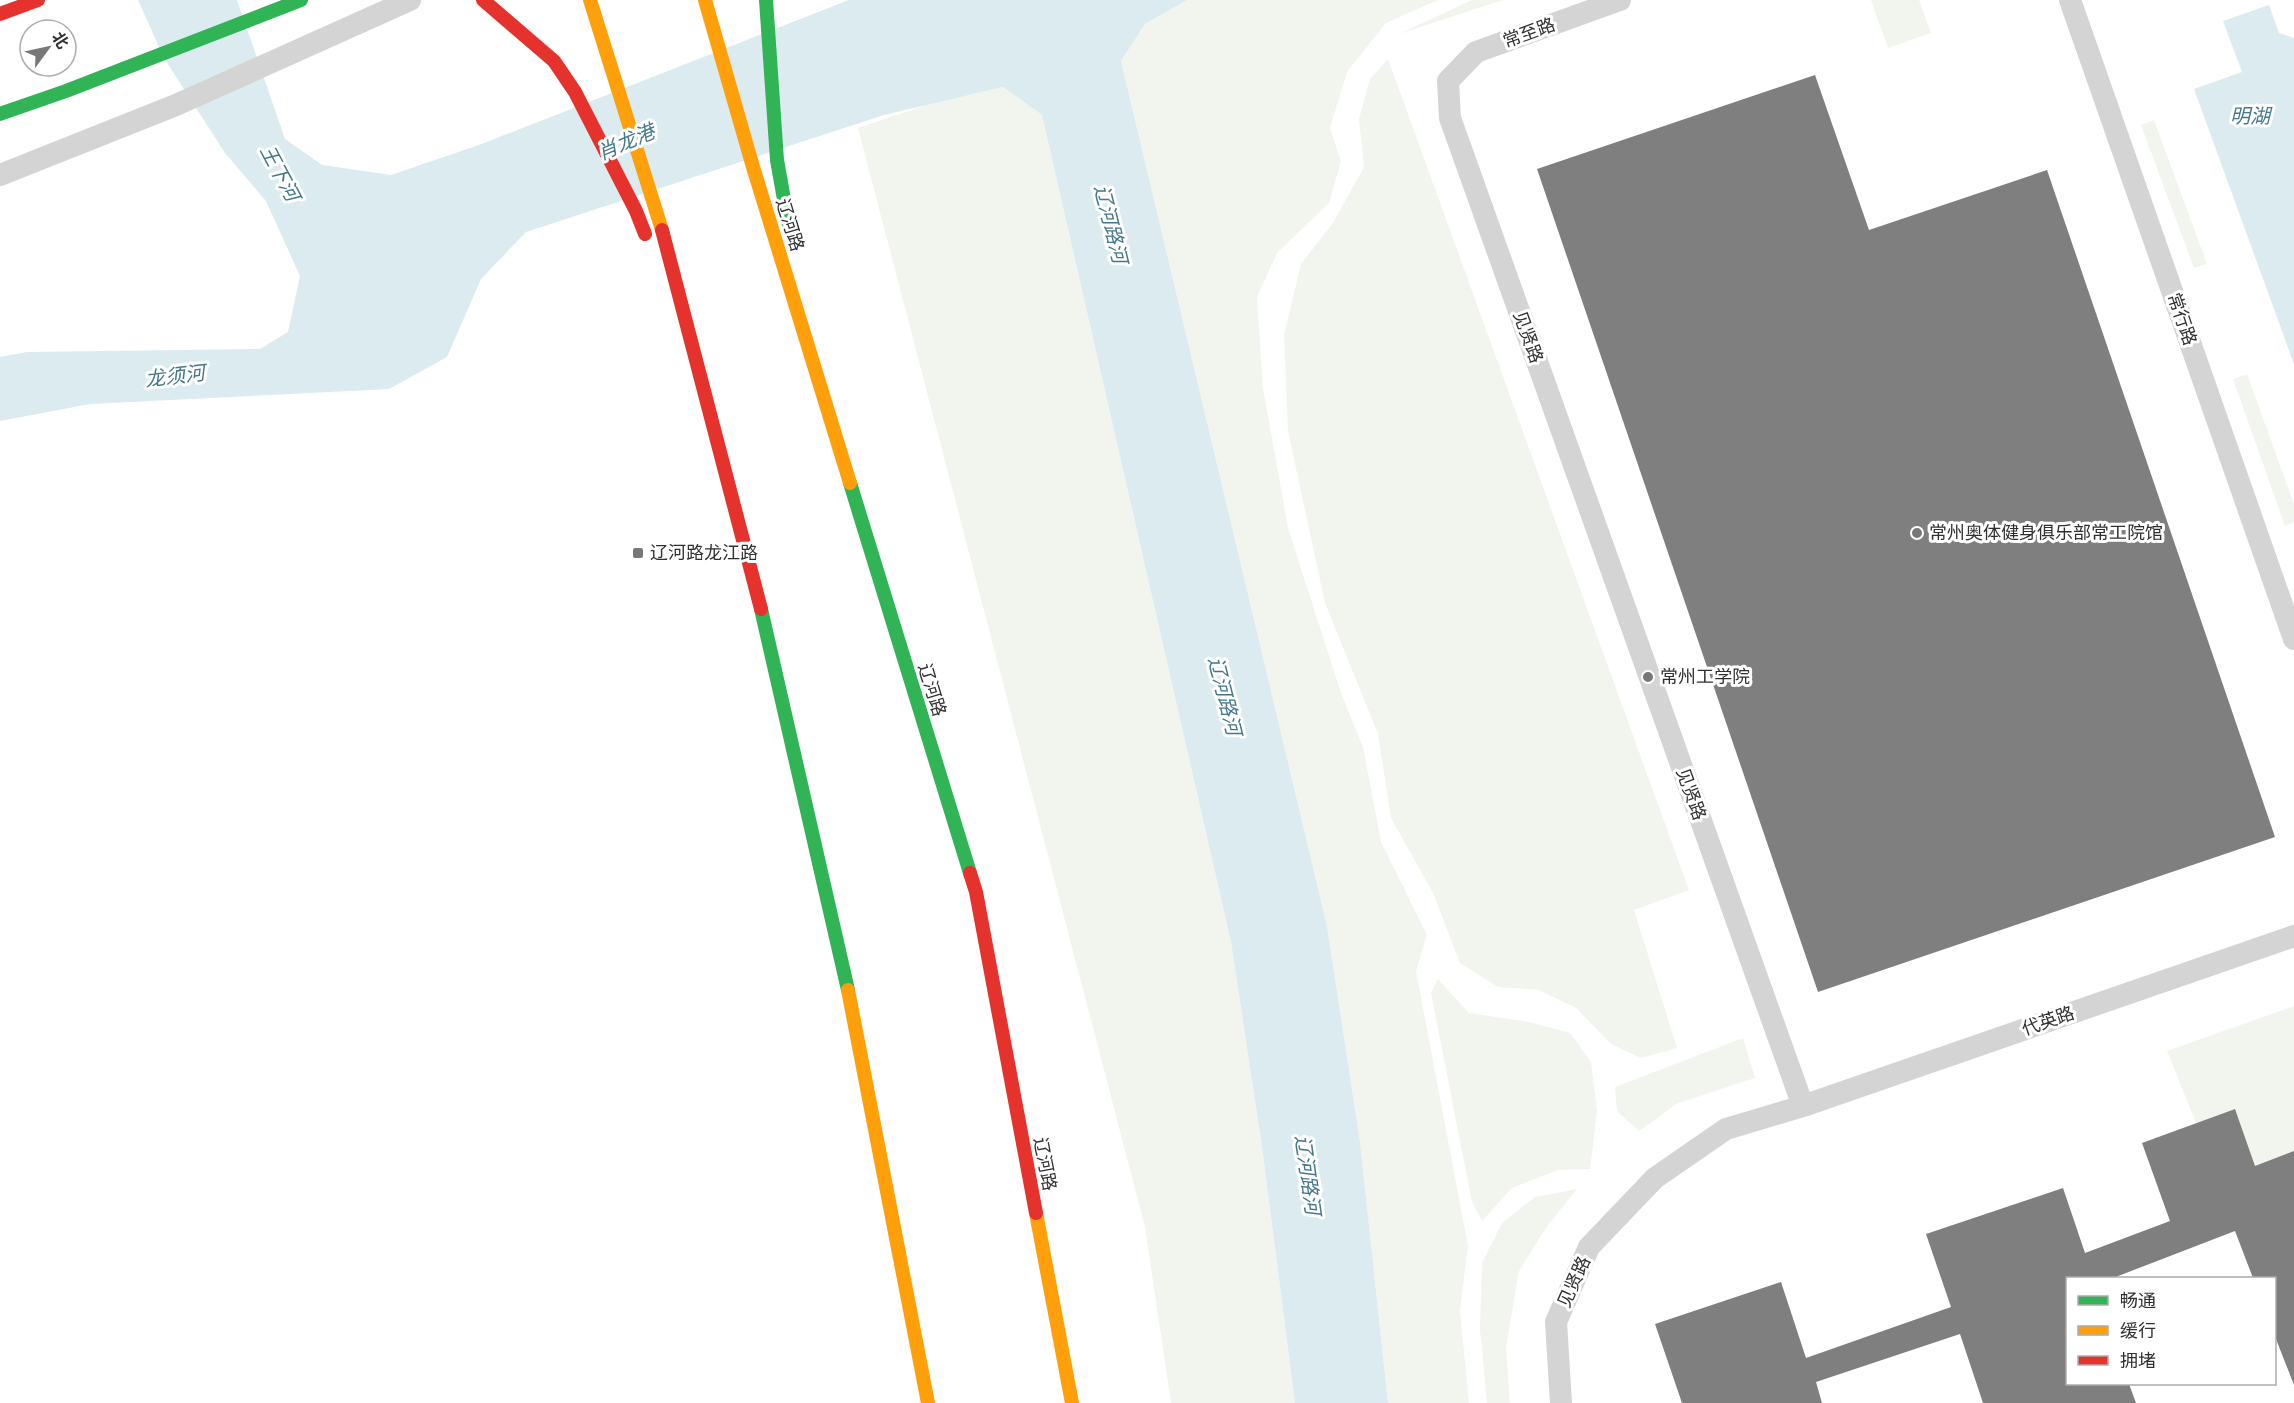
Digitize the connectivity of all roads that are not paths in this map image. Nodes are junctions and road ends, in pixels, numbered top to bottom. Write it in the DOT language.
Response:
graph roads {
  1 [pos="38,0"];
  2 [pos="301,0"];
  3 [pos="410,0"];
  4 [pos="483,0"];
  5 [pos="590,0"];
  6 [pos="705,0"];
  7 [pos="766,0"];
  8 [pos="1620,0"];
  9 [pos="2070,0"];
  10 [pos="0,14"];
  11 [pos="1448,81"];
  12 [pos="0,114"];
  13 [pos="0,175"];
  14 [pos="649,244"];
  15 [pos="657,266"];
  16 [pos="811,356"];
  17 [pos="703,386"];
  18 [pos="2294,639"];
  19 [pos="2294,936"];
  20 [pos="1803,1106"];
  21 [pos="928,1403"];
  22 [pos="1072,1403"];
  23 [pos="1561,1403"];
  1 -- 10 [label="main road"];
  2 -- 12 [label="main road"];
  3 -- 13 [label="lane"];
  4 -- 14 [label="main road"];
  5 -- 17 [label="main road"];
  6 -- 16 [label="main road, 辽河路"];
  7 -- 16 [label="main road"];
  8 -- 11 [label="lane, 常至路"];
  9 -- 18 [label="lane, 常行路"];
  11 -- 20 [label="lane, 见贤路"];
  15 -- 17 [label="main road"];
  16 -- 22 [label="main road, 辽河路"];
  17 -- 21 [label="main road"];
  19 -- 20 [label="lane, 代英路"];
  20 -- 23 [label="lane, 见贤路"];
}
